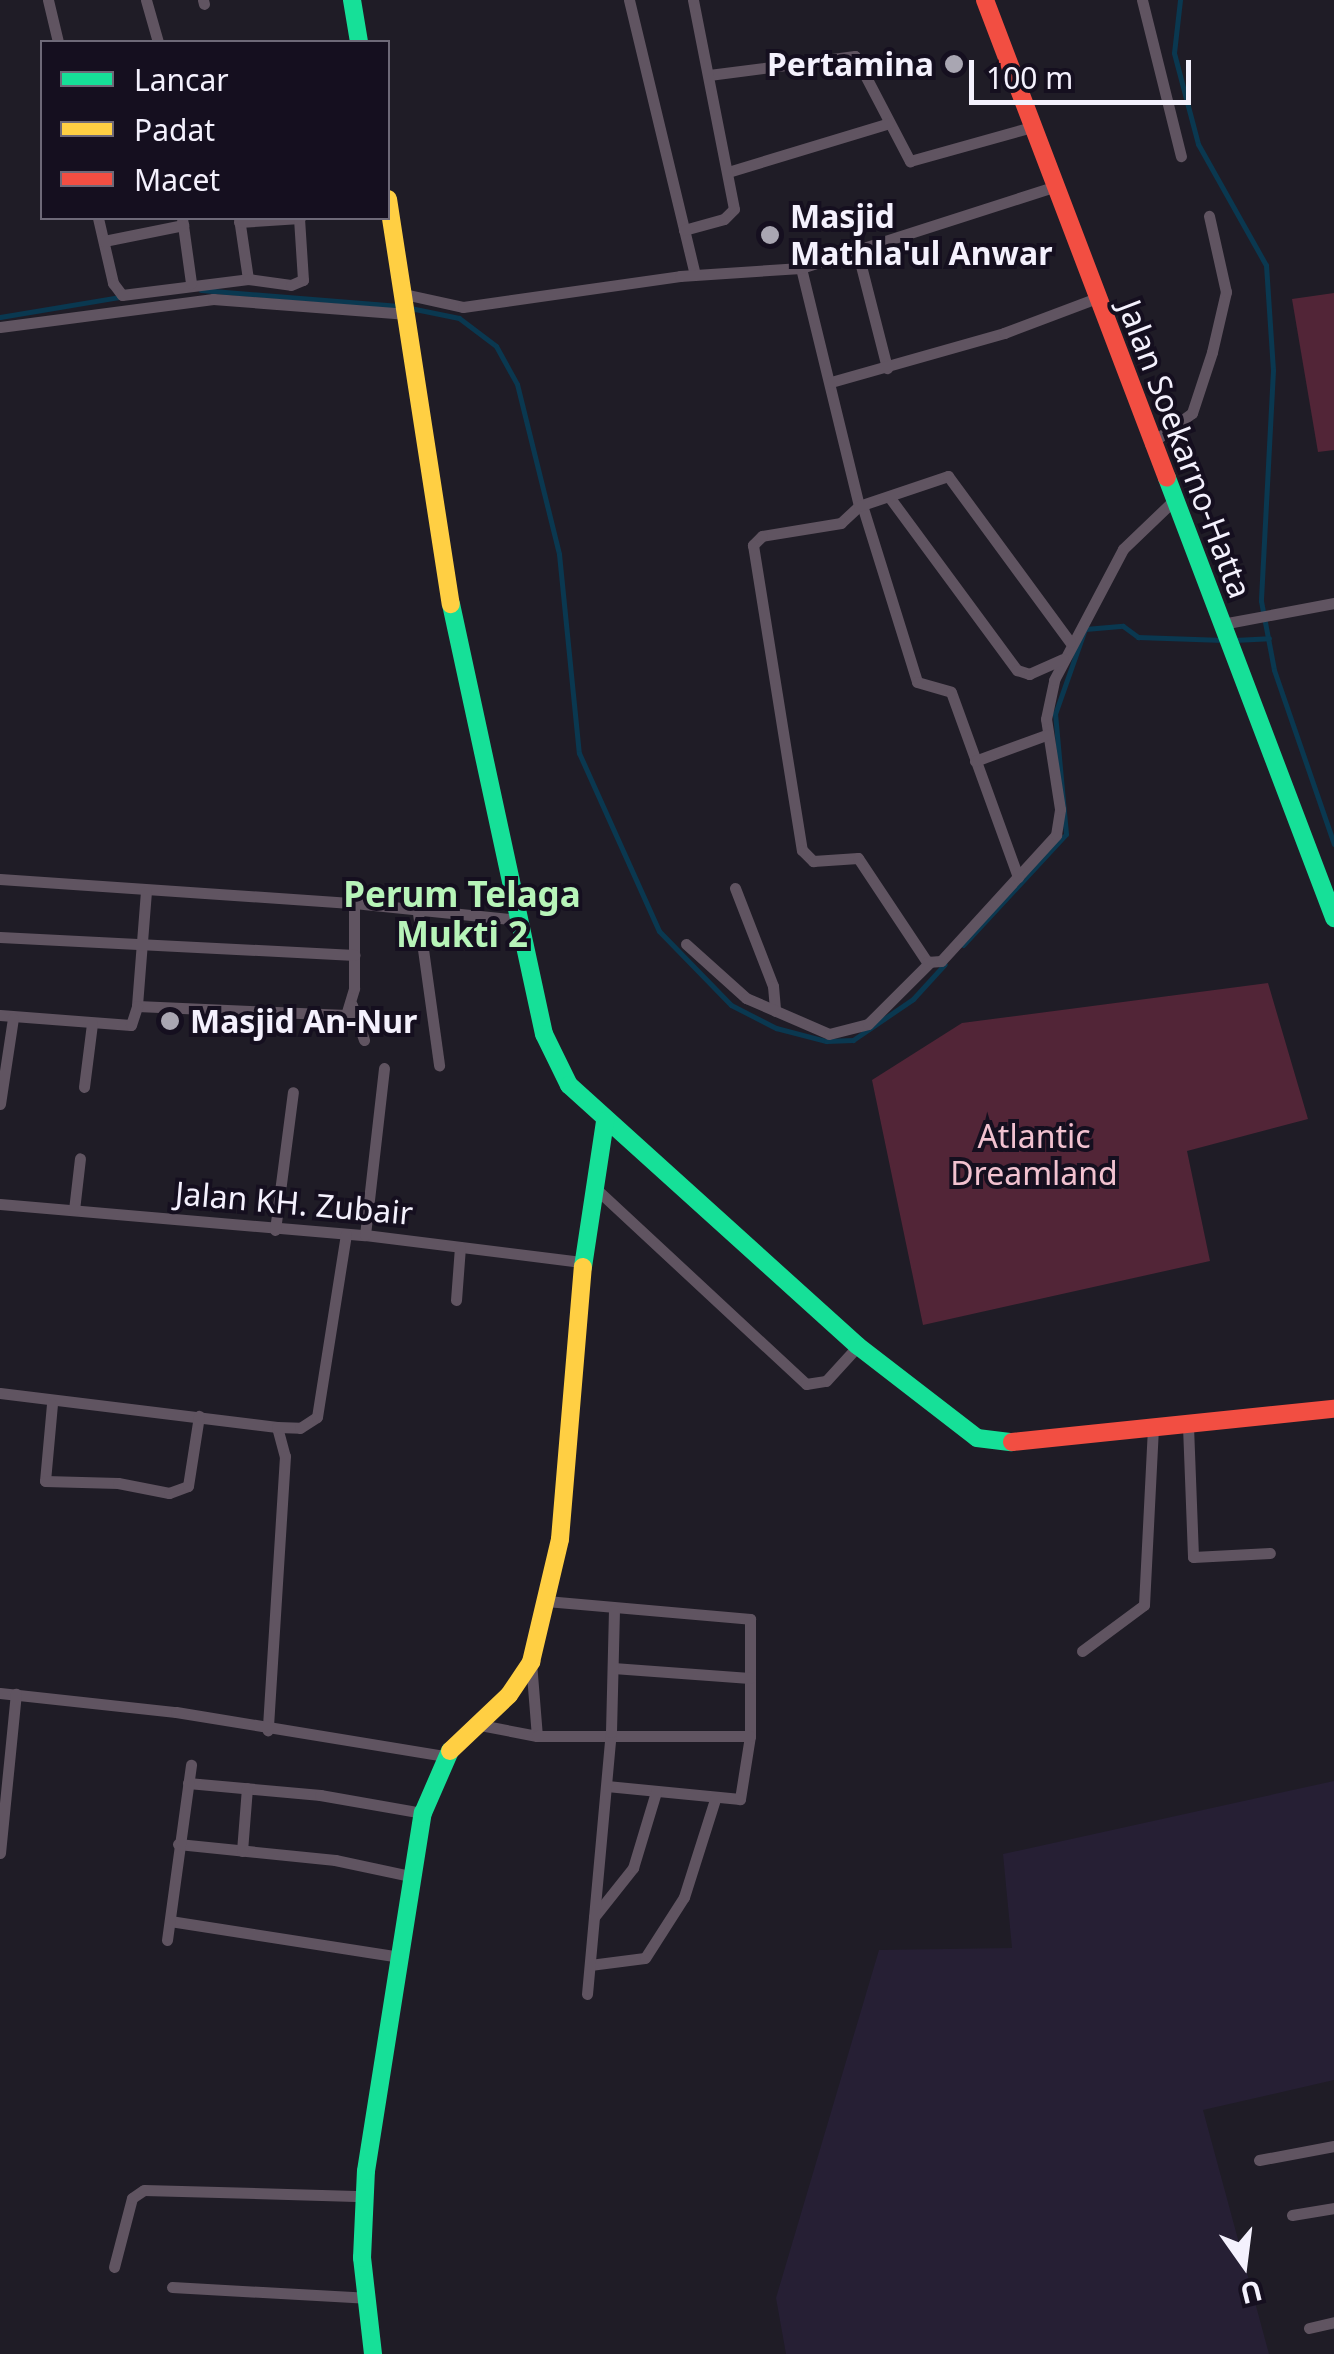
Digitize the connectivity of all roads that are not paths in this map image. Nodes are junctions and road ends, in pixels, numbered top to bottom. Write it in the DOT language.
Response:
graph roads {
  1 [pos="48,0"];
  2 [pos="146,0"];
  3 [pos="352,0"];
  4 [pos="629,0"];
  5 [pos="693,0"];
  6 [pos="985,0"];
  7 [pos="1142,0"];
  8 [pos="58,40"];
  9 [pos="157,40"];
  10 [pos="360,40"];
  11 [pos="709,75"];
  12 [pos="889,123"];
  13 [pos="1032,127"];
  14 [pos="1181,156"];
  15 [pos="728,172"];
  16 [pos="1053,187"];
  17 [pos="390,216"];
  18 [pos="1209,216"];
  19 [pos="98,220"];
  20 [pos="239,220"];
  21 [pos="300,220"];
  22 [pos="182,222"];
  23 [pos="684,230"];
  24 [pos="104,242"];
  25 [pos="857,250"];
  26 [pos="802,268"];
  27 [pos="694,274"];
  28 [pos="248,279"];
  29 [pos="191,283"];
  30 [pos="214,290"];
  31 [pos="1094,299"];
  32 [pos="405,305"];
  33 [pos="0,327"];
  34 [pos="887,368"];
  35 [pos="830,382"];
  36 [pos="1150,444"];
  37 [pos="890,498"];
  38 [pos="1172,502"];
  39 [pos="861,505"];
  40 [pos="1334,603"];
  41 [pos="1223,626"];
  42 [pos="1070,642"];
  43 [pos="1063,659"];
  44 [pos="1046,735"];
  45 [pos="975,760"];
  46 [pos="1018,877"];
  47 [pos="0,879"];
  48 [pos="735,888"];
  49 [pos="146,891"];
  50 [pos="354,902"];
  51 [pos="417,906"];
  52 [pos="1334,918"];
  53 [pos="519,920"];
  54 [pos="0,937"];
  55 [pos="686,944"];
  56 [pos="143,946"];
  57 [pos="355,955"];
  58 [pos="930,962"];
  59 [pos="352,1005"];
  60 [pos="136,1006"];
  61 [pos="775,1011"];
  62 [pos="6,1016"];
  63 [pos="92,1024"];
  64 [pos="364,1040"];
  65 [pos="439,1066"];
  66 [pos="384,1068"];
  67 [pos="84,1087"];
  68 [pos="293,1092"];
  69 [pos="0,1104"];
  70 [pos="604,1121"];
  71 [pos="80,1158"];
  72 [pos="594,1186"];
  73 [pos="0,1204"];
  74 [pos="74,1210"];
  75 [pos="275,1230"];
  76 [pos="346,1234"];
  77 [pos="365,1234"];
  78 [pos="460,1247"];
  79 [pos="583,1262"];
  80 [pos="456,1300"];
  81 [pos="858,1346"];
  82 [pos="0,1393"];
  83 [pos="52,1404"];
  84 [pos="1334,1410"];
  85 [pos="199,1416"];
  86 [pos="1188,1426"];
  87 [pos="277,1427"];
  88 [pos="1152,1429"];
  89 [pos="1270,1553"];
  90 [pos="546,1601"];
  91 [pos="614,1610"];
  92 [pos="1082,1651"];
  93 [pos="531,1662"];
  94 [pos="613,1668"];
  95 [pos="750,1678"];
  96 [pos="0,1693"];
  97 [pos="16,1694"];
  98 [pos="475,1724"];
  99 [pos="268,1730"];
  100 [pos="611,1732"];
  101 [pos="537,1736"];
  102 [pos="750,1736"];
  103 [pos="445,1756"];
  104 [pos="191,1765"];
  105 [pos="188,1784"];
  106 [pos="607,1786"];
  107 [pos="247,1788"];
  108 [pos="656,1792"];
  109 [pos="715,1799"];
  110 [pos="424,1813"];
  111 [pos="178,1844"];
  112 [pos="242,1851"];
  113 [pos="0,1853"];
  114 [pos="414,1878"];
  115 [pos="594,1917"];
  116 [pos="170,1921"];
  117 [pos="167,1940"];
  118 [pos="400,1958"];
  119 [pos="590,1965"];
  120 [pos="587,1994"];
  121 [pos="1334,2146"];
  122 [pos="1259,2160"];
  123 [pos="364,2196"];
  124 [pos="1334,2208"];
  125 [pos="1292,2215"];
  126 [pos="114,2267"];
  127 [pos="172,2286"];
  128 [pos="366,2298"];
  129 [pos="1334,2322"];
  130 [pos="1308,2328"];
  131 [pos="372,2354"];
  1 -- 8 [label="street"];
  2 -- 9 [label="street"];
  3 -- 10 [label="street"];
  4 -- 23 [label="street"];
  5 -- 11 [label="street"];
  6 -- 13 [label="street, Jalan Soekarno-Hatta"];
  7 -- 14 [label="street"];
  11 -- 12 [label="street"];
  11 -- 15 [label="street"];
  12 -- 13 [label="street"];
  12 -- 15 [label="street"];
  13 -- 16 [label="street, Jalan Soekarno-Hatta"];
  15 -- 23 [label="street"];
  16 -- 25 [label="street"];
  16 -- 31 [label="street, Jalan Soekarno-Hatta"];
  17 -- 32 [label="street"];
  18 -- 36 [label="street"];
  19 -- 24 [label="street"];
  20 -- 28 [label="street"];
  21 -- 28 [label="street"];
  22 -- 24 [label="street"];
  22 -- 29 [label="street"];
  23 -- 27 [label="street"];
  24 -- 29 [label="street"];
  25 -- 26 [label="street"];
  25 -- 34 [label="street"];
  26 -- 27 [label="street"];
  26 -- 35 [label="street"];
  27 -- 32 [label="street"];
  28 -- 30 [label="street"];
  29 -- 30 [label="street"];
  30 -- 32 [label="street"];
  30 -- 33 [label="street"];
  31 -- 34 [label="street"];
  31 -- 36 [label="street, Jalan Soekarno-Hatta"];
  32 -- 53 [label="street"];
  34 -- 35 [label="street"];
  35 -- 39 [label="street"];
  36 -- 38 [label="street, Jalan Soekarno-Hatta"];
  37 -- 39 [label="street"];
  37 -- 42 [label="street"];
  37 -- 43 [label="street"];
  38 -- 41 [label="street, Jalan Soekarno-Hatta"];
  38 -- 42 [label="street"];
  39 -- 45 [label="street"];
  39 -- 58 [label="street"];
  40 -- 41 [label="street"];
  41 -- 52 [label="street, Jalan Soekarno-Hatta"];
  42 -- 43 [label="street"];
  43 -- 44 [label="street"];
  44 -- 45 [label="street"];
  44 -- 46 [label="street"];
  45 -- 46 [label="street"];
  46 -- 58 [label="street"];
  47 -- 49 [label="street"];
  48 -- 61 [label="street"];
  49 -- 50 [label="street"];
  49 -- 56 [label="street"];
  50 -- 51 [label="street"];
  50 -- 57 [label="street"];
  51 -- 53 [label="street"];
  51 -- 65 [label="street"];
  53 -- 70 [label="street"];
  54 -- 56 [label="street"];
  55 -- 61 [label="street"];
  56 -- 57 [label="street"];
  56 -- 60 [label="street"];
  57 -- 59 [label="street"];
  58 -- 61 [label="street"];
  59 -- 60 [label="street"];
  59 -- 64 [label="street"];
  60 -- 63 [label="street"];
  62 -- 63 [label="street"];
  62 -- 69 [label="street"];
  63 -- 67 [label="street"];
  66 -- 77 [label="street"];
  68 -- 75 [label="street"];
  70 -- 72 [label="street"];
  70 -- 81 [label="street"];
  71 -- 74 [label="street"];
  72 -- 79 [label="street"];
  72 -- 81 [label="street"];
  73 -- 74 [label="street, Jalan KH. Zubair"];
  74 -- 75 [label="street, Jalan KH. Zubair"];
  75 -- 76 [label="street, Jalan KH. Zubair"];
  76 -- 77 [label="street, Jalan KH. Zubair"];
  76 -- 87 [label="street"];
  77 -- 78 [label="street, Jalan KH. Zubair"];
  78 -- 79 [label="street, Jalan KH. Zubair"];
  78 -- 80 [label="street"];
  79 -- 90 [label="street"];
  81 -- 88 [label="street"];
  82 -- 83 [label="street"];
  83 -- 85 [label="street"];
  83 -- 85 [label="street"];
  84 -- 86 [label="street"];
  85 -- 87 [label="street"];
  86 -- 88 [label="street"];
  86 -- 89 [label="street"];
  87 -- 99 [label="street"];
  88 -- 92 [label="street"];
  90 -- 91 [label="street"];
  90 -- 93 [label="street"];
  91 -- 94 [label="street"];
  91 -- 95 [label="street"];
  93 -- 98 [label="street"];
  93 -- 101 [label="street"];
  94 -- 95 [label="street"];
  94 -- 100 [label="street"];
  95 -- 102 [label="street"];
  96 -- 97 [label="street"];
  97 -- 99 [label="street"];
  97 -- 113 [label="street"];
  98 -- 101 [label="street"];
  98 -- 103 [label="street"];
  99 -- 103 [label="street"];
  100 -- 101 [label="street"];
  100 -- 102 [label="street"];
  100 -- 106 [label="street"];
  102 -- 109 [label="street"];
  103 -- 110 [label="street"];
  104 -- 105 [label="street"];
  105 -- 107 [label="street"];
  105 -- 111 [label="street"];
  106 -- 108 [label="street"];
  106 -- 115 [label="street"];
  107 -- 110 [label="street"];
  107 -- 112 [label="street"];
  108 -- 109 [label="street"];
  108 -- 115 [label="street"];
  109 -- 119 [label="street"];
  110 -- 114 [label="street"];
  111 -- 112 [label="street"];
  111 -- 116 [label="street"];
  112 -- 114 [label="street"];
  114 -- 118 [label="street"];
  115 -- 119 [label="street"];
  116 -- 117 [label="street"];
  116 -- 118 [label="street"];
  118 -- 123 [label="street"];
  119 -- 120 [label="street"];
  121 -- 122 [label="street"];
  123 -- 126 [label="street"];
  123 -- 128 [label="street"];
  124 -- 125 [label="street"];
  127 -- 128 [label="street"];
  128 -- 131 [label="street"];
  129 -- 130 [label="street"];
}
